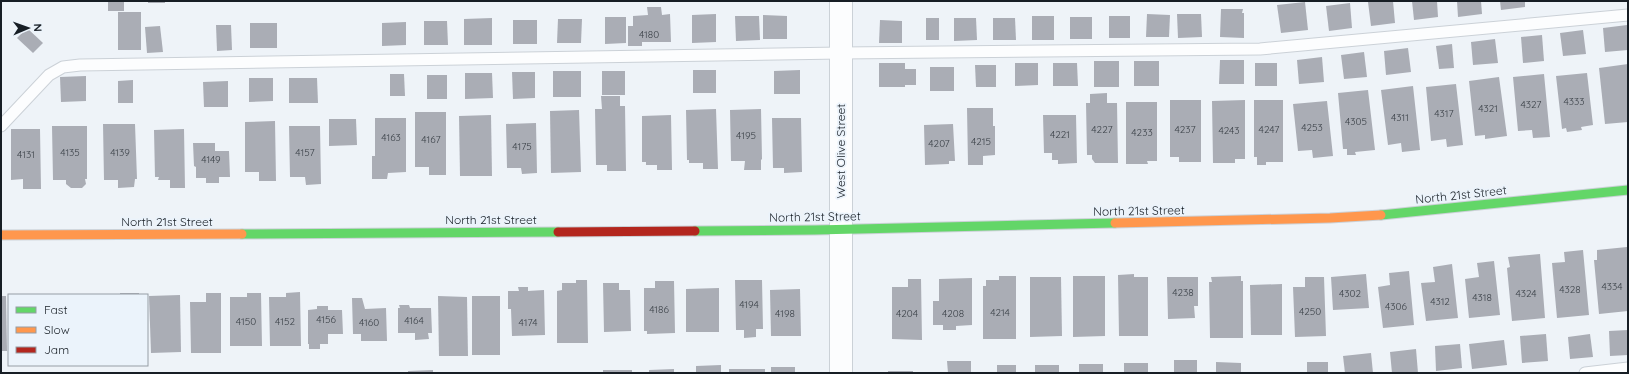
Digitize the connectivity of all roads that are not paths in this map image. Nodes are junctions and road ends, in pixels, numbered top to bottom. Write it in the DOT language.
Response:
graph roads {
  1 [pos="841,1"];
  2 [pos="1628,15"];
  3 [pos="841,53"];
  4 [pos="1,126"];
  5 [pos="1628,190"];
  6 [pos="841,229"];
  7 [pos="1,234"];
  8 [pos="1628,368"];
  9 [pos="841,373"];
  10 [pos="1585,373"];
  1 -- 3 [label="street, West Olive Street"];
  2 -- 3 [label="lane"];
  3 -- 4 [label="lane"];
  3 -- 6 [label="street, West Olive Street"];
  5 -- 6 [label="street, North 21st Street"];
  6 -- 7 [label="street, North 21st Street"];
  6 -- 9 [label="street, West Olive Street"];
  8 -- 10 [label="lane"];
}
